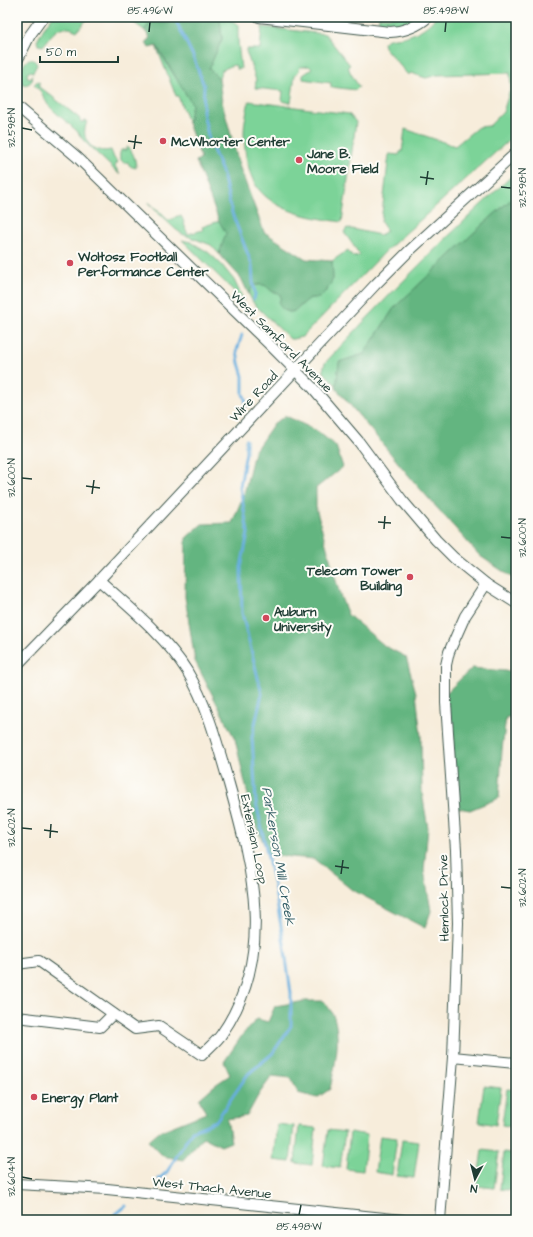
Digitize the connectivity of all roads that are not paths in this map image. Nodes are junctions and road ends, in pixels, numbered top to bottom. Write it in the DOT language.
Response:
graph roads {
  1 [pos="43,17"];
  2 [pos="259,17"];
  3 [pos="428,17"];
  4 [pos="17,61"];
  5 [pos="17,106"];
  6 [pos="516,153"];
  7 [pos="295,370"];
  8 [pos="99,580"];
  9 [pos="486,584"];
  10 [pos="516,603"];
  11 [pos="17,665"];
  12 [pos="17,964"];
  13 [pos="113,1014"];
  14 [pos="17,1017"];
  15 [pos="453,1057"];
  16 [pos="516,1063"];
  17 [pos="17,1184"];
  18 [pos="403,1220"];
  19 [pos="440,1220"];
  1 -- 4 [label="street"];
  2 -- 3 [label="street"];
  5 -- 7 [label="street, West Samford Avenue"];
  6 -- 7 [label="street, Wire Road"];
  7 -- 8 [label="street, Wire Road"];
  7 -- 9 [label="street, West Samford Avenue"];
  8 -- 11 [label="street, Wire Road"];
  8 -- 13 [label="street, Extension Loop"];
  9 -- 10 [label="street, West Samford Avenue"];
  9 -- 15 [label="street, Hemlock Drive"];
  12 -- 13 [label="street, Extension Loop"];
  13 -- 14 [label="street"];
  15 -- 16 [label="street"];
  15 -- 19 [label="street, Hemlock Drive"];
  17 -- 18 [label="street, West Thach Avenue"];
}
